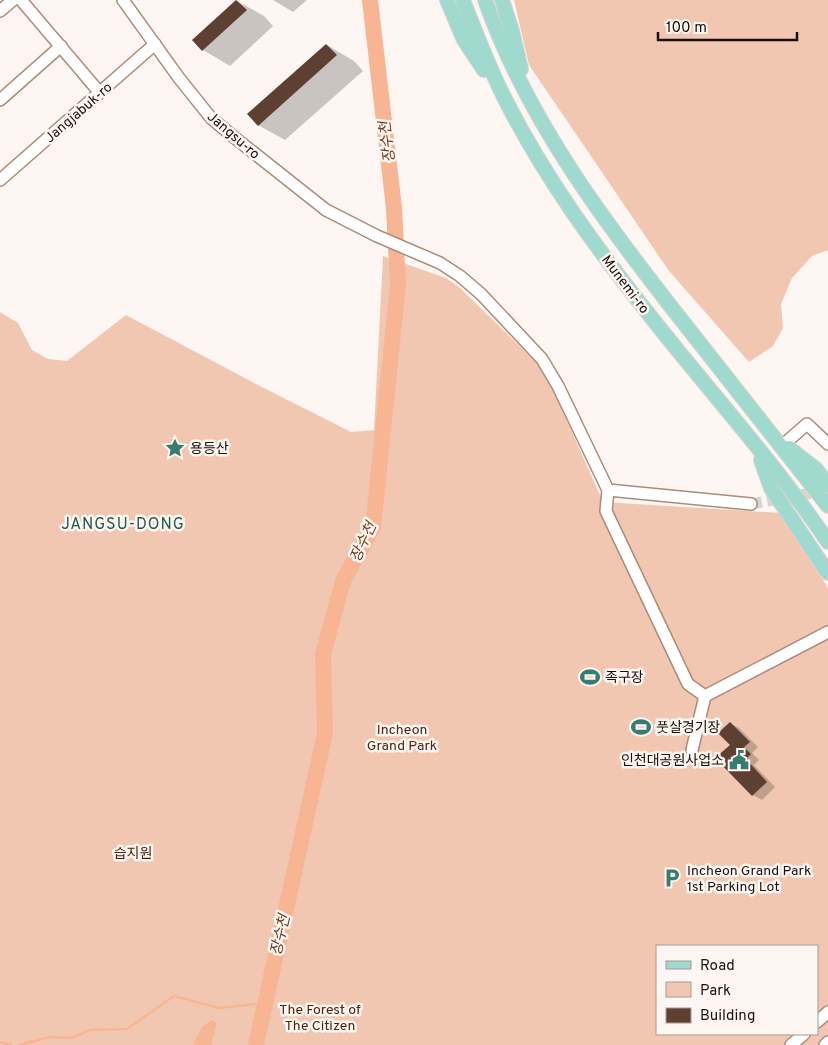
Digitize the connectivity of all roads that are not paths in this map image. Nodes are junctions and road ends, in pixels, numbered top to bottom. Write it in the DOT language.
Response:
graph roads {
  1 [pos="13,0"];
  2 [pos="21,0"];
  3 [pos="123,0"];
  4 [pos="447,0"];
  5 [pos="463,0"];
  6 [pos="485,0"];
  7 [pos="502,0"];
  8 [pos="0,11"];
  9 [pos="155,44"];
  10 [pos="61,46"];
  11 [pos="525,90"];
  12 [pos="100,93"];
  13 [pos="0,100"];
  14 [pos="506,101"];
  15 [pos="0,180"];
  16 [pos="771,434"];
  17 [pos="784,444"];
  18 [pos="828,444"];
  19 [pos="756,447"];
  20 [pos="828,485"];
  21 [pos="608,490"];
  22 [pos="751,504"];
  23 [pos="828,506"];
  24 [pos="828,542"];
  25 [pos="828,573"];
  26 [pos="828,632"];
  27 [pos="705,696"];
  28 [pos="692,750"];
  29 [pos="828,1012"];
  30 [pos="818,1021"];
  31 [pos="803,1035"];
  32 [pos="828,1042"];
  33 [pos="791,1045"];
  34 [pos="824,1045"];
  1 -- 8 [label="street"];
  2 -- 10 [label="street"];
  3 -- 9 [label="street, Jangsu-ro"];
  4 -- 14 [label="main road"];
  5 -- 14 [label="main road, Munemi-ro"];
  6 -- 11 [label="main road, Munemi-ro"];
  7 -- 11 [label="main road"];
  9 -- 12 [label="street, Jangjabuk-ro"];
  9 -- 21 [label="street, Jangsu-ro"];
  10 -- 12 [label="street"];
  10 -- 13 [label="street"];
  11 -- 16 [label="main road, Munemi-ro"];
  12 -- 15 [label="street, Jangjabuk-ro"];
  14 -- 19 [label="main road, Munemi-ro"];
  16 -- 17 [label="main road"];
  16 -- 23 [label="main road, Munemi-ro"];
  17 -- 18 [label="street"];
  17 -- 20 [label="main road"];
  19 -- 24 [label="main road, Munemi-ro"];
  19 -- 25 [label="main road"];
  21 -- 22 [label="street"];
  21 -- 27 [label="street"];
  26 -- 27 [label="street"];
  27 -- 28 [label="street"];
  29 -- 30 [label="street"];
  31 -- 33 [label="street"];
  32 -- 34 [label="street"];
}
